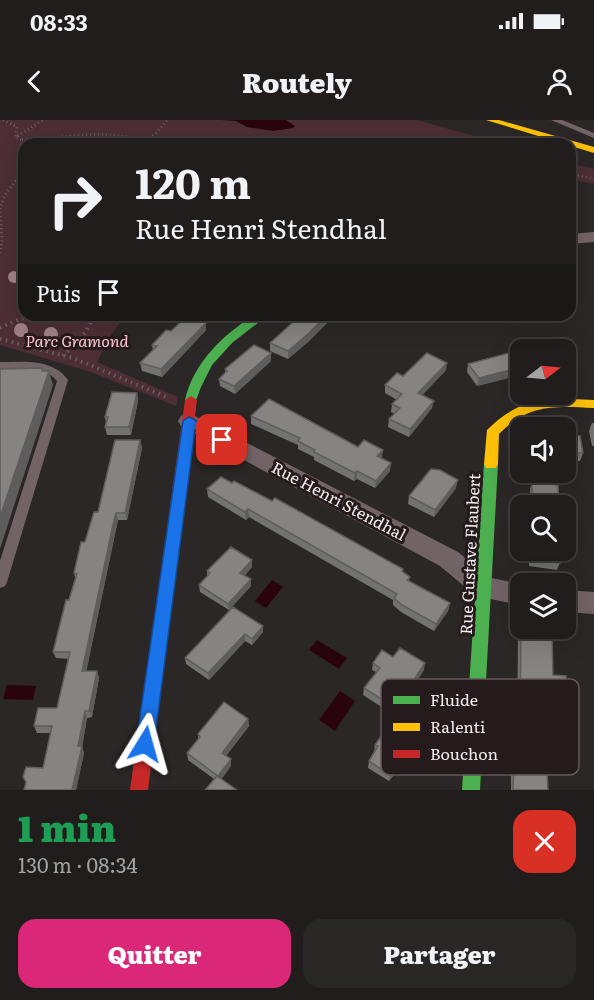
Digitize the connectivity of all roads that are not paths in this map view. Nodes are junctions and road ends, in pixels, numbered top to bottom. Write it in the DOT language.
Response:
graph roads {
  1 [pos="490,120"];
  2 [pos="532,120"];
  3 [pos="555,120"];
  4 [pos="594,137"];
  5 [pos="552,138"];
  6 [pos="576,145"];
  7 [pos="594,150"];
  8 [pos="594,237"];
  9 [pos="576,238"];
  10 [pos="254,321"];
  11 [pos="0,366"];
  12 [pos="594,404"];
  13 [pos="190,414"];
  14 [pos="0,582"];
  15 [pos="485,588"];
  16 [pos="510,592"];
  17 [pos="576,602"];
  18 [pos="594,603"];
  19 [pos="479,679"];
  20 [pos="472,775"];
  21 [pos="139,790"];
  22 [pos="471,790"];
  1 -- 5 [label="main road"];
  2 -- 4 [label="main road"];
  3 -- 4 [label="lane"];
  6 -- 7 [label="main road"];
  8 -- 9 [label="street"];
  10 -- 13 [label="main road"];
  11 -- 14 [label="lane"];
  12 -- 15 [label="main road, Rue Gustave Flaubert"];
  13 -- 15 [label="street, Rue Henri Stendhal"];
  13 -- 21 [label="main road"];
  15 -- 16 [label="street"];
  15 -- 19 [label="main road, Rue Gustave Flaubert"];
  17 -- 18 [label="street"];
  20 -- 22 [label="main road, Rue Gustave Flaubert"];
}
